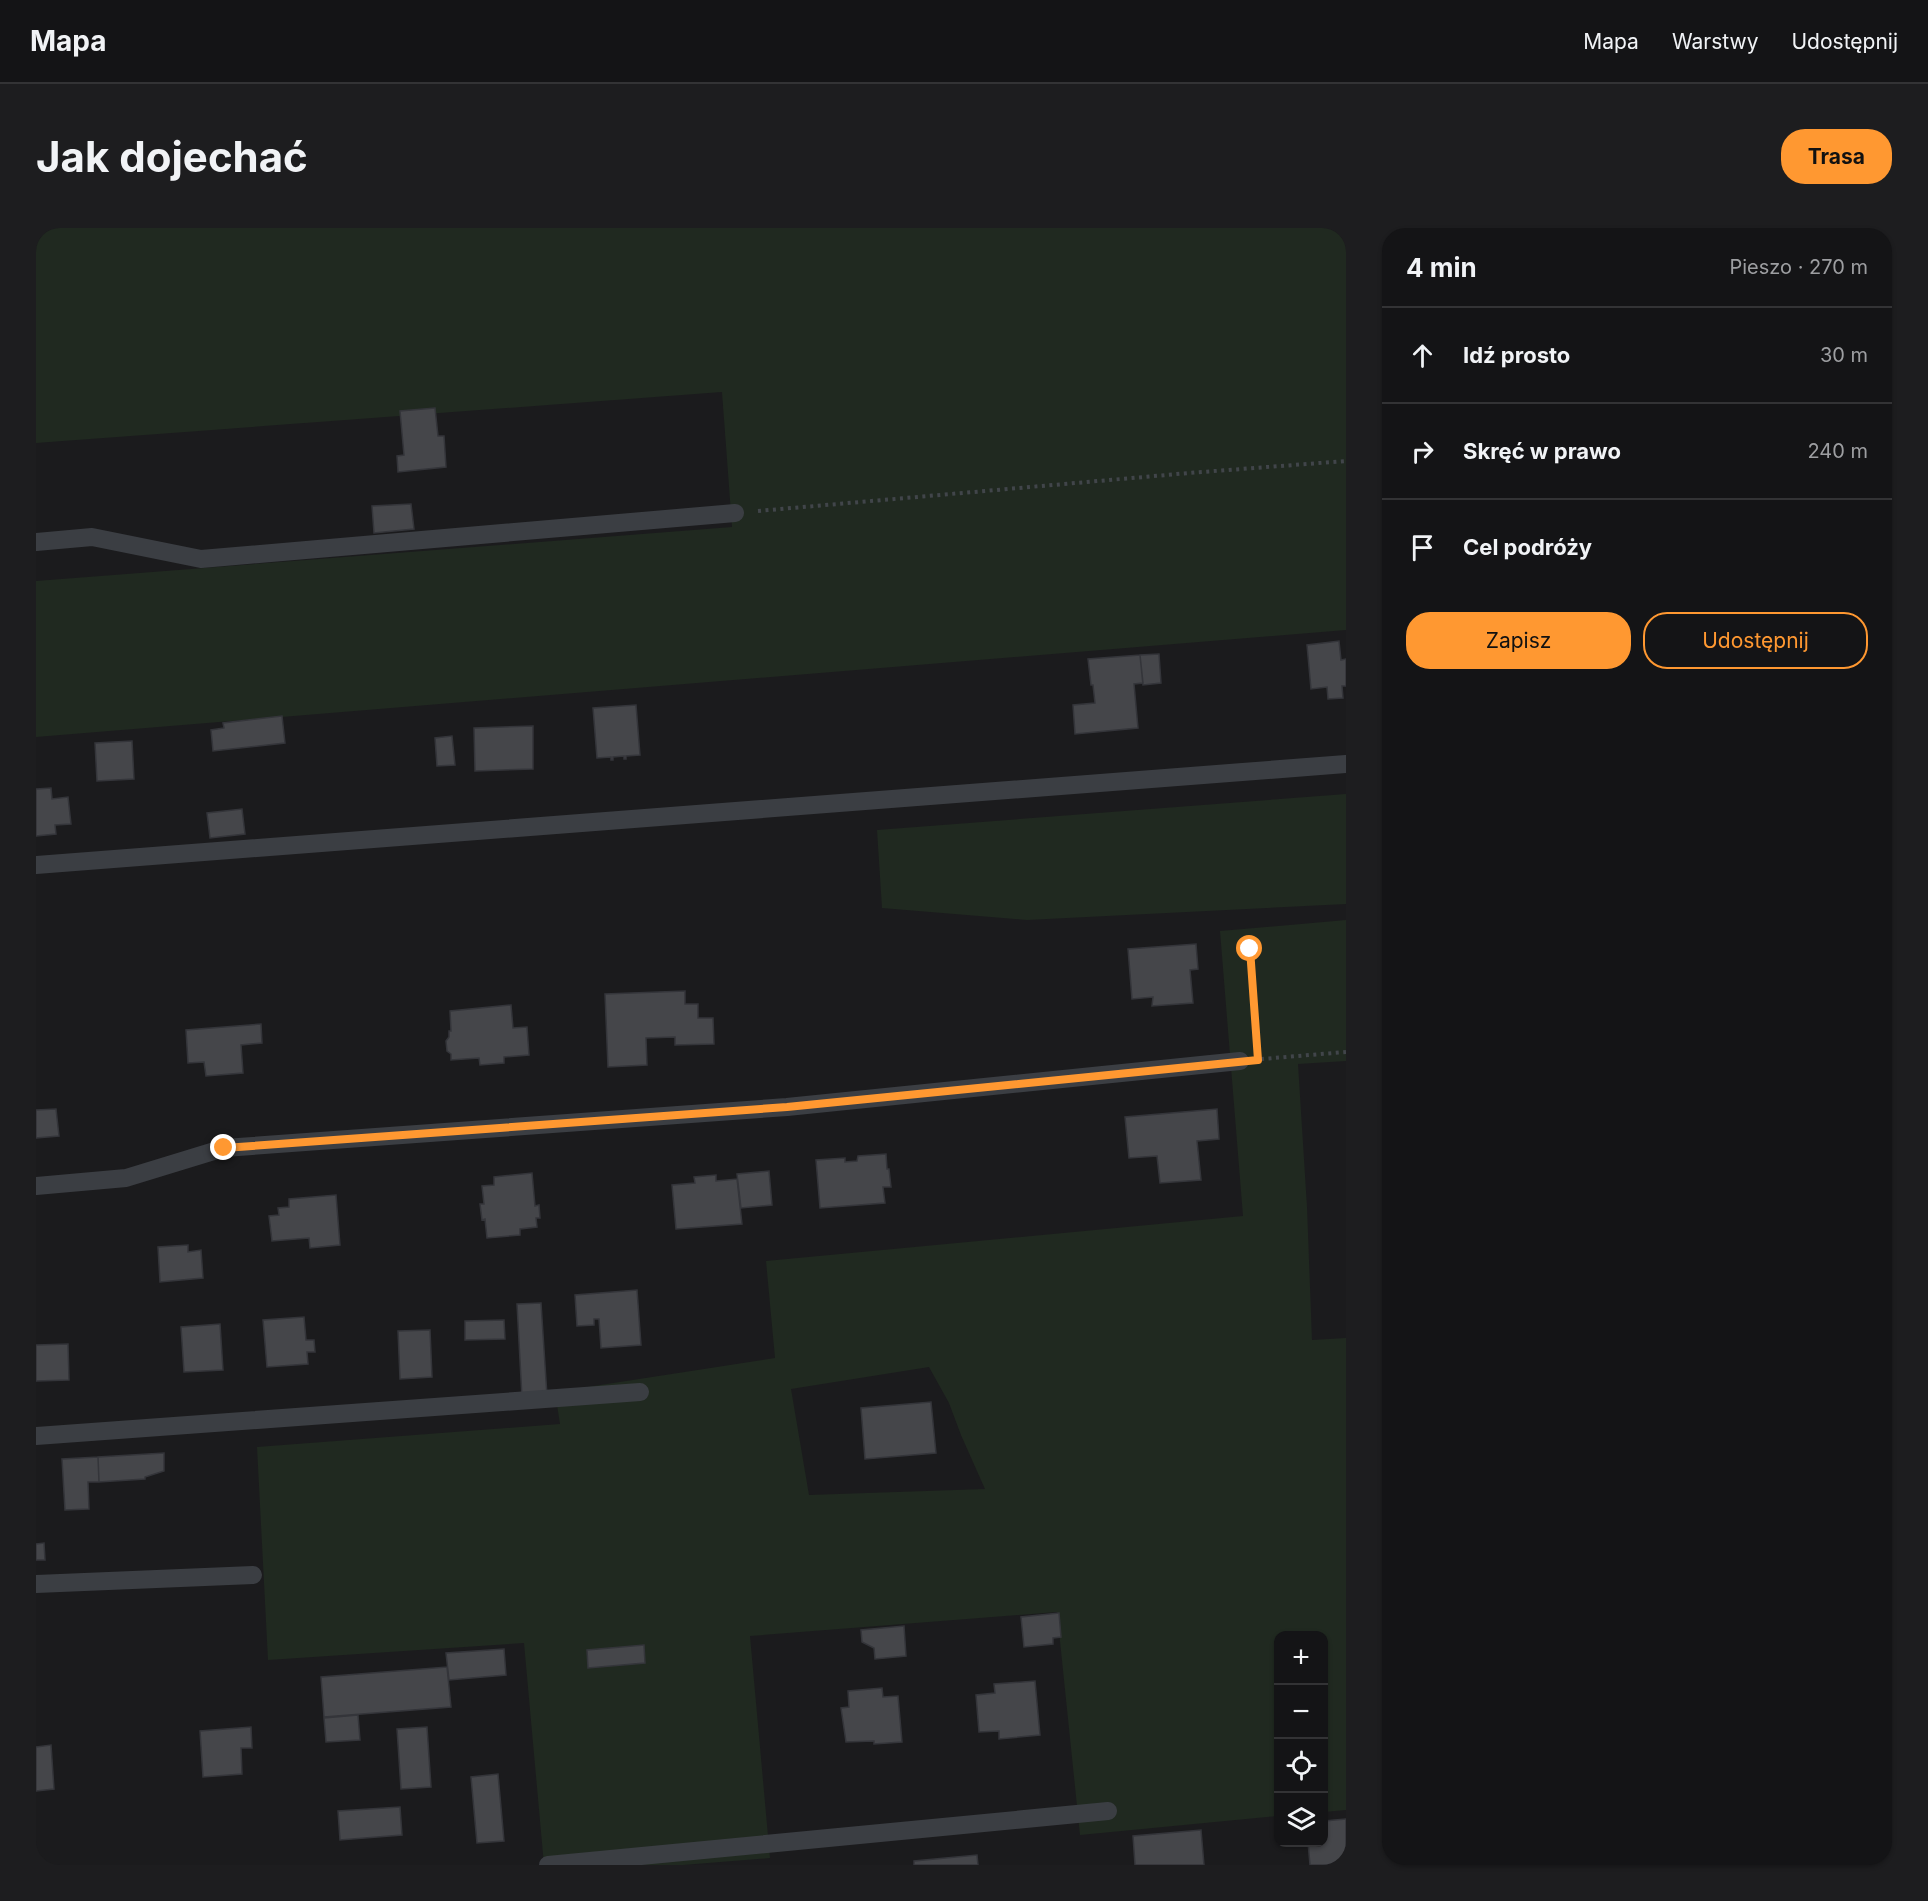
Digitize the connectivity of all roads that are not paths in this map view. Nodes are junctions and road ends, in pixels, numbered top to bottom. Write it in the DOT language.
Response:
graph roads {
  1 [pos="735,513"];
  2 [pos="36,542"];
  3 [pos="1346,764"];
  4 [pos="36,865"];
  5 [pos="1249,1060"];
  6 [pos="36,1186"];
  7 [pos="640,1392"];
  8 [pos="36,1437"];
  9 [pos="253,1575"];
  10 [pos="36,1584"];
  11 [pos="1108,1811"];
  12 [pos="548,1865"];
  1 -- 2 [label="street"];
  3 -- 4 [label="street"];
  5 -- 6 [label="street"];
  7 -- 8 [label="street"];
  9 -- 10 [label="street"];
  11 -- 12 [label="street"];
}
